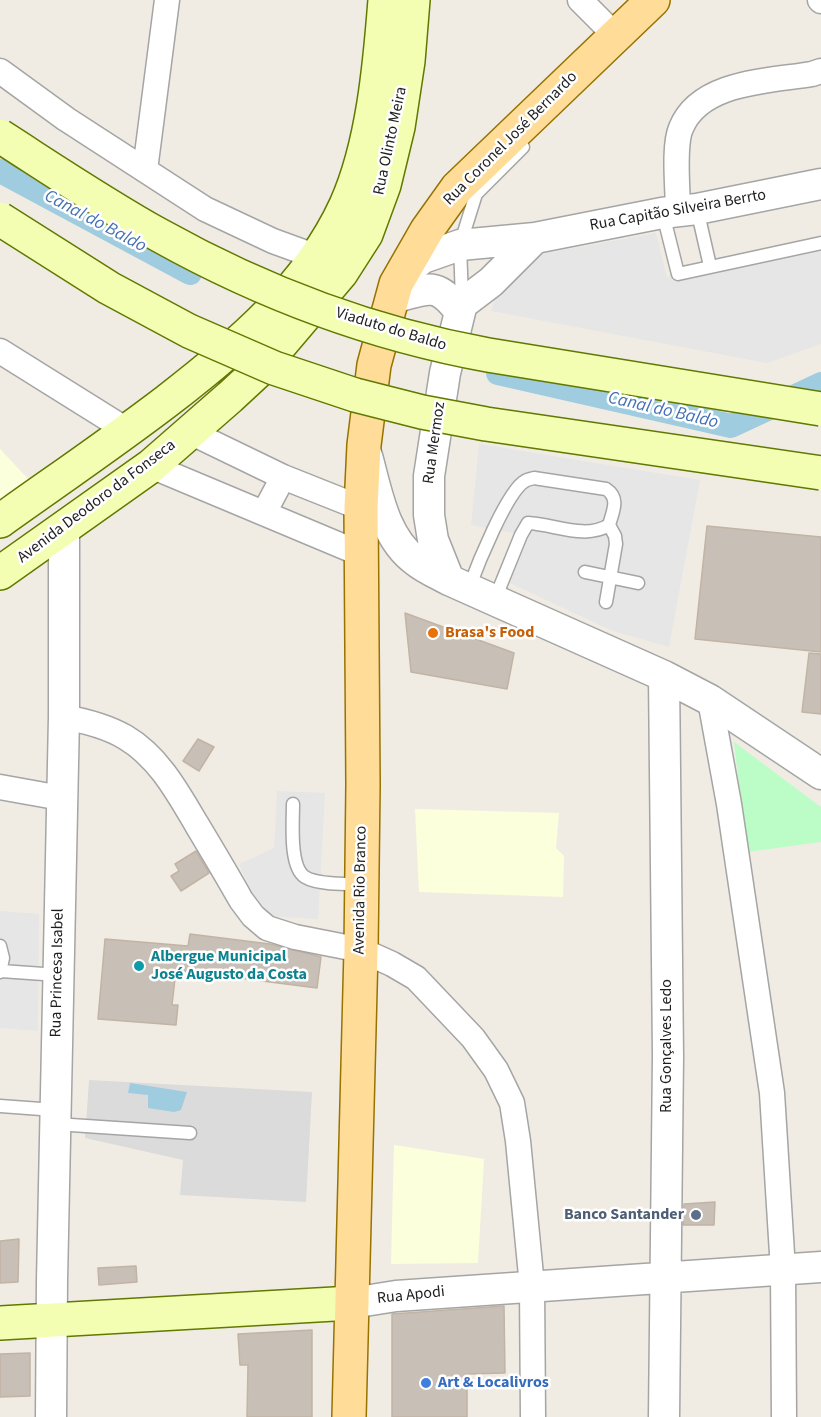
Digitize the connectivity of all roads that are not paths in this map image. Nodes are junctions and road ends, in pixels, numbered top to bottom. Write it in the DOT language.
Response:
graph roads {
  1 [pos="167,0"];
  2 [pos="385,0"];
  3 [pos="413,0"];
  4 [pos="580,0"];
  5 [pos="653,0"];
  6 [pos="668,0"];
  7 [pos="613,47"];
  8 [pos="0,71"];
  9 [pos="821,71"];
  10 [pos="534,135"];
  11 [pos="0,136"];
  12 [pos="144,170"];
  13 [pos="821,184"];
  14 [pos="681,218"];
  15 [pos="0,219"];
  16 [pos="535,238"];
  17 [pos="821,243"];
  18 [pos="460,245"];
  19 [pos="329,265"];
  20 [pos="710,266"];
  21 [pos="397,287"];
  22 [pos="461,308"];
  23 [pos="0,351"];
  24 [pos="374,364"];
  25 [pos="821,409"];
  26 [pos="128,431"];
  27 [pos="190,432"];
  28 [pos="364,445"];
  29 [pos="151,466"];
  30 [pos="821,473"];
  31 [pos="283,477"];
  32 [pos="361,508"];
  33 [pos="264,513"];
  34 [pos="0,520"];
  35 [pos="609,525"];
  36 [pos="64,530"];
  37 [pos="361,554"];
  38 [pos="585,572"];
  39 [pos="0,573"];
  40 [pos="611,577"];
  41 [pos="638,583"];
  42 [pos="470,590"];
  43 [pos="606,602"];
  44 [pos="664,676"];
  45 [pos="710,700"];
  46 [pos="64,717"];
  47 [pos="821,774"];
  48 [pos="0,788"];
  49 [pos="62,798"];
  50 [pos="293,804"];
  51 [pos="362,884"];
  52 [pos="0,946"];
  53 [pos="361,950"];
  54 [pos="1,971"];
  55 [pos="58,975"];
  56 [pos="0,1106"];
  57 [pos="55,1117"];
  58 [pos="190,1133"];
  59 [pos="821,1267"];
  60 [pos="783,1269"];
  61 [pos="666,1277"];
  62 [pos="532,1286"];
  63 [pos="352,1303"];
  64 [pos="51,1320"];
  65 [pos="0,1323"];
  66 [pos="51,1417"];
  67 [pos="349,1417"];
  68 [pos="533,1417"];
  69 [pos="664,1417"];
  70 [pos="784,1417"];
  1 -- 12 [label="street"];
  2 -- 19 [label="main road, Rua Olinto Meira"];
  3 -- 19 [label="main road, Rua Olinto Meira"];
  4 -- 7 [label="street"];
  5 -- 7 [label="main road, Rua Coronel José Bernardo"];
  6 -- 7 [label="lane, Rua Coronel José Bernardo"];
  7 -- 21 [label="main road, Rua Coronel José Bernardo"];
  8 -- 12 [label="street"];
  9 -- 14 [label="street"];
  10 -- 18 [label="lane, Rua Coronel José Bernardo"];
  11 -- 25 [label="main road, Viaduto do Baldo, bridge"];
  12 -- 19 [label="street"];
  13 -- 14 [label="street, Rua Capitão Silveira Berrto"];
  14 -- 16 [label="street, Rua Capitão Silveira Berrto"];
  14 -- 20 [label="lane"];
  14 -- 20 [label="lane"];
  15 -- 30 [label="main road, bridge"];
  16 -- 18 [label="street, Rua Capitão Silveira Berrto"];
  16 -- 22 [label="street"];
  17 -- 20 [label="lane"];
  18 -- 21 [label="street, Rua Capitão Silveira Berrto"];
  18 -- 22 [label="lane, Rua Coronel José Bernardo"];
  19 -- 26 [label="main road"];
  19 -- 27 [label="main road, Avenida Deodoro da Fonseca"];
  21 -- 22 [label="street"];
  21 -- 24 [label="main road, Rua Coronel José Bernardo"];
  22 -- 42 [label="street, Rua Mermoz"];
  23 -- 26 [label="street"];
  24 -- 28 [label="main road, Avenida Rio Branco"];
  26 -- 34 [label="main road"];
  27 -- 29 [label="main road, Avenida Deodoro da Fonseca"];
  27 -- 31 [label="street"];
  28 -- 32 [label="main road, Avenida Rio Branco"];
  28 -- 42 [label="street"];
  29 -- 33 [label="street"];
  29 -- 36 [label="main road, Avenida Deodoro da Fonseca"];
  31 -- 32 [label="street"];
  31 -- 33 [label="street"];
  32 -- 37 [label="main road, Avenida Rio Branco"];
  33 -- 37 [label="street"];
  35 -- 40 [label="lane"];
  35 -- 42 [label="lane"];
  35 -- 42 [label="lane"];
  36 -- 39 [label="main road, Avenida Deodoro da Fonseca"];
  36 -- 46 [label="street, Rua Princesa Isabel"];
  37 -- 51 [label="main road, Avenida Rio Branco"];
  38 -- 40 [label="lane"];
  40 -- 41 [label="lane"];
  40 -- 43 [label="lane"];
  42 -- 44 [label="street"];
  44 -- 45 [label="street"];
  44 -- 61 [label="street, Rua Gonçalves Ledo"];
  45 -- 47 [label="street"];
  45 -- 60 [label="street"];
  46 -- 49 [label="street, Rua Princesa Isabel"];
  46 -- 53 [label="street"];
  48 -- 49 [label="street"];
  49 -- 55 [label="street, Rua Princesa Isabel"];
  50 -- 51 [label="lane"];
  51 -- 53 [label="main road, Avenida Rio Branco"];
  52 -- 54 [label="lane"];
  53 -- 62 [label="street"];
  53 -- 63 [label="main road, Avenida Rio Branco"];
  54 -- 55 [label="lane"];
  55 -- 57 [label="street, Rua Princesa Isabel"];
  56 -- 57 [label="lane"];
  57 -- 58 [label="lane"];
  57 -- 64 [label="street, Rua Princesa Isabel"];
  59 -- 60 [label="street, Rua Apodi"];
  60 -- 61 [label="street, Rua Apodi"];
  60 -- 70 [label="street"];
  61 -- 62 [label="street, Rua Apodi"];
  61 -- 69 [label="street, Rua Gonçalves Ledo"];
  62 -- 63 [label="street, Rua Apodi"];
  62 -- 68 [label="street"];
  63 -- 64 [label="main road, Rua Apodi"];
  63 -- 67 [label="main road, Avenida Rio Branco"];
  64 -- 65 [label="main road, Rua Apodi"];
  64 -- 66 [label="street, Rua Princesa Isabel"];
}
